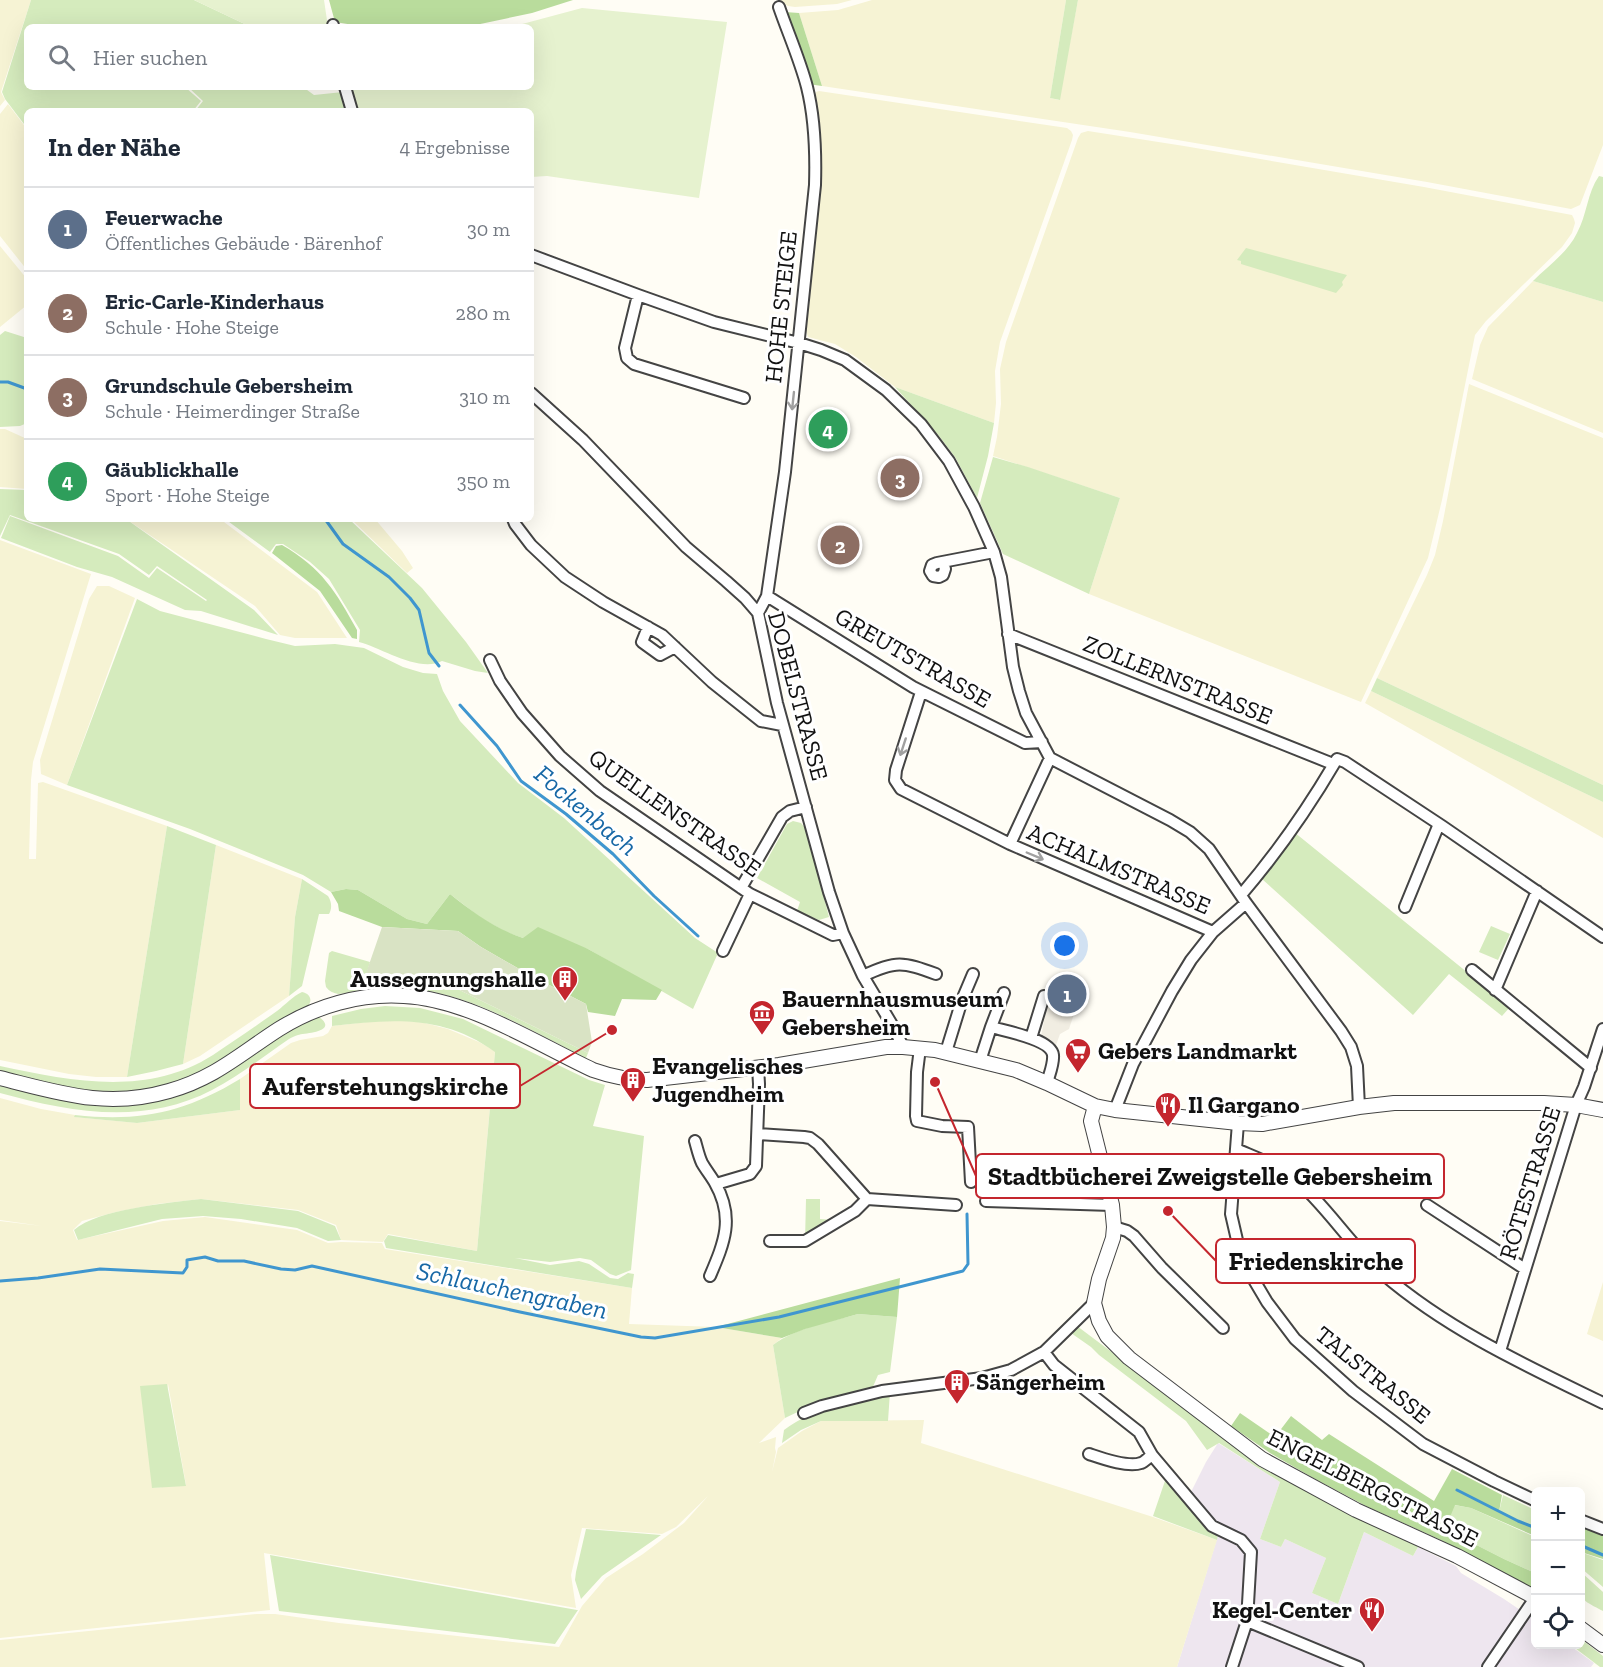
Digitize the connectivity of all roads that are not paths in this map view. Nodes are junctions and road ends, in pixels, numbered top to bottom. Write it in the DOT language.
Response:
graph roads {
  1 [pos="779,7"];
  2 [pos="346,90"];
  3 [pos="351,108"];
  4 [pos="534,256"];
  5 [pos="638,296"];
  6 [pos="799,343"];
  7 [pos="534,396"];
  8 [pos="744,398"];
  9 [pos="514,522"];
  10 [pos="994,552"];
  11 [pos="943,561"];
  12 [pos="767,596"];
  13 [pos="758,613"];
  14 [pos="648,627"];
  15 [pos="1008,634"];
  16 [pos="675,647"];
  17 [pos="490,660"];
  18 [pos="921,692"];
  19 [pos="782,725"];
  20 [pos="1042,742"];
  21 [pos="1050,758"];
  22 [pos="1335,762"];
  23 [pos="806,807"];
  24 [pos="1439,824"];
  25 [pos="1010,844"];
  26 [pos="746,891"];
  27 [pos="1537,891"];
  28 [pos="1243,899"];
  29 [pos="1405,907"];
  30 [pos="1213,932"];
  31 [pos="843,933"];
  32 [pos="1603,937"];
  33 [pos="723,951"];
  34 [pos="1472,970"];
  35 [pos="936,974"];
  36 [pos="973,974"];
  37 [pos="863,976"];
  38 [pos="1495,990"];
  39 [pos="1004,993"];
  40 [pos="1044,996"];
  41 [pos="991,1027"];
  42 [pos="1603,1029"];
  43 [pos="1031,1038"];
  44 [pos="1601,1045"];
  45 [pos="903,1047"];
  46 [pos="920,1048"];
  47 [pos="946,1052"];
  48 [pos="980,1061"];
  49 [pos="758,1067"];
  50 [pos="1591,1068"];
  51 [pos="0,1078"];
  52 [pos="1047,1083"];
  53 [pos="1576,1105"];
  54 [pos="1095,1106"];
  55 [pos="1359,1107"];
  56 [pos="1115,1110"];
  57 [pos="1603,1110"];
  58 [pos="1238,1123"];
  59 [pos="758,1134"];
  60 [pos="695,1141"];
  61 [pos="1236,1149"];
  62 [pos="971,1182"];
  63 [pos="716,1184"];
  64 [pos="867,1199"];
  65 [pos="986,1201"];
  66 [pos="1427,1204"];
  67 [pos="956,1205"];
  68 [pos="1112,1205"];
  69 [pos="1114,1227"];
  70 [pos="770,1241"];
  71 [pos="1525,1269"];
  72 [pos="710,1276"];
  73 [pos="1094,1303"];
  74 [pos="1224,1328"];
  75 [pos="1500,1351"];
  76 [pos="1044,1352"];
  77 [pos="1603,1403"];
  78 [pos="804,1413"];
  79 [pos="1089,1454"];
  80 [pos="1152,1455"];
  81 [pos="1531,1498"];
  82 [pos="1585,1522"];
  83 [pos="1603,1529"];
  84 [pos="1531,1596"];
  85 [pos="1531,1604"];
  86 [pos="1247,1621"];
  87 [pos="1585,1631"];
  88 [pos="1603,1645"];
  89 [pos="1232,1667"];
  90 [pos="1358,1667"];
  91 [pos="1488,1667"];
  1 -- 6 [label="street, HOHE STEIGE"];
  2 -- 3 [label="street"];
  4 -- 5 [label="street"];
  5 -- 6 [label="street"];
  5 -- 8 [label="street"];
  6 -- 10 [label="street"];
  6 -- 12 [label="street, HOHE STEIGE, one-way"];
  7 -- 13 [label="street, DOBELSTRASSE"];
  9 -- 14 [label="street"];
  10 -- 11 [label="street"];
  10 -- 15 [label="street"];
  12 -- 13 [label="street, HOHE STEIGE"];
  12 -- 18 [label="street, GREUTSTRASSE"];
  13 -- 19 [label="street, DOBELSTRASSE"];
  14 -- 16 [label="street"];
  14 -- 16 [label="street"];
  15 -- 20 [label="street"];
  15 -- 22 [label="street, ZOLLERNSTRASSE"];
  16 -- 19 [label="street"];
  17 -- 26 [label="street, QUELLENSTRASSE"];
  18 -- 20 [label="street, GREUTSTRASSE"];
  18 -- 25 [label="street, ACHALMSTRASSE, one-way"];
  19 -- 23 [label="street, DOBELSTRASSE"];
  20 -- 21 [label="street"];
  21 -- 25 [label="street, ACHALMSTRASSE"];
  21 -- 28 [label="street"];
  22 -- 24 [label="street, ZOLLERNSTRASSE"];
  22 -- 28 [label="street"];
  23 -- 26 [label="street"];
  23 -- 31 [label="street, DOBELSTRASSE"];
  24 -- 27 [label="street, ZOLLERNSTRASSE"];
  24 -- 29 [label="street"];
  25 -- 30 [label="street, ACHALMSTRASSE, one-way"];
  26 -- 31 [label="street, QUELLENSTRASSE"];
  26 -- 33 [label="street"];
  27 -- 32 [label="street, ZOLLERNSTRASSE"];
  27 -- 38 [label="street"];
  28 -- 30 [label="street"];
  28 -- 55 [label="street"];
  30 -- 56 [label="street"];
  31 -- 37 [label="street, DOBELSTRASSE"];
  34 -- 38 [label="street"];
  35 -- 37 [label="street"];
  36 -- 47 [label="street"];
  37 -- 45 [label="street, DOBELSTRASSE"];
  38 -- 50 [label="street"];
  39 -- 41 [label="street"];
  40 -- 43 [label="street"];
  41 -- 43 [label="street"];
  41 -- 48 [label="street"];
  42 -- 44 [label="street, RÖTESTRASSE"];
  43 -- 52 [label="street"];
  44 -- 50 [label="street, RÖTESTRASSE"];
  45 -- 46 [label="street"];
  45 -- 49 [label="street"];
  46 -- 47 [label="street"];
  46 -- 62 [label="street"];
  47 -- 48 [label="street"];
  48 -- 52 [label="street"];
  49 -- 51 [label="street"];
  49 -- 59 [label="street"];
  50 -- 53 [label="street, RÖTESTRASSE"];
  52 -- 54 [label="street"];
  53 -- 55 [label="street"];
  53 -- 57 [label="street"];
  53 -- 71 [label="street, RÖTESTRASSE"];
  54 -- 56 [label="street"];
  54 -- 68 [label="street"];
  55 -- 58 [label="street"];
  56 -- 58 [label="street"];
  58 -- 61 [label="street, TALSTRASSE"];
  59 -- 63 [label="street"];
  59 -- 64 [label="street"];
  60 -- 63 [label="street"];
  61 -- 75 [label="street"];
  61 -- 81 [label="street, TALSTRASSE"];
  63 -- 72 [label="street"];
  64 -- 67 [label="street"];
  64 -- 70 [label="street"];
  65 -- 68 [label="street"];
  66 -- 71 [label="street"];
  68 -- 69 [label="street"];
  69 -- 73 [label="street"];
  69 -- 74 [label="street"];
  71 -- 75 [label="street, RÖTESTRASSE"];
  73 -- 76 [label="street"];
  73 -- 84 [label="street, ENGELBERGSTRASSE"];
  75 -- 77 [label="street"];
  76 -- 78 [label="street"];
  76 -- 80 [label="street"];
  79 -- 80 [label="street"];
  80 -- 86 [label="street"];
  82 -- 83 [label="street"];
  85 -- 91 [label="street"];
  86 -- 89 [label="street"];
  86 -- 90 [label="street"];
  87 -- 88 [label="street"];
}
